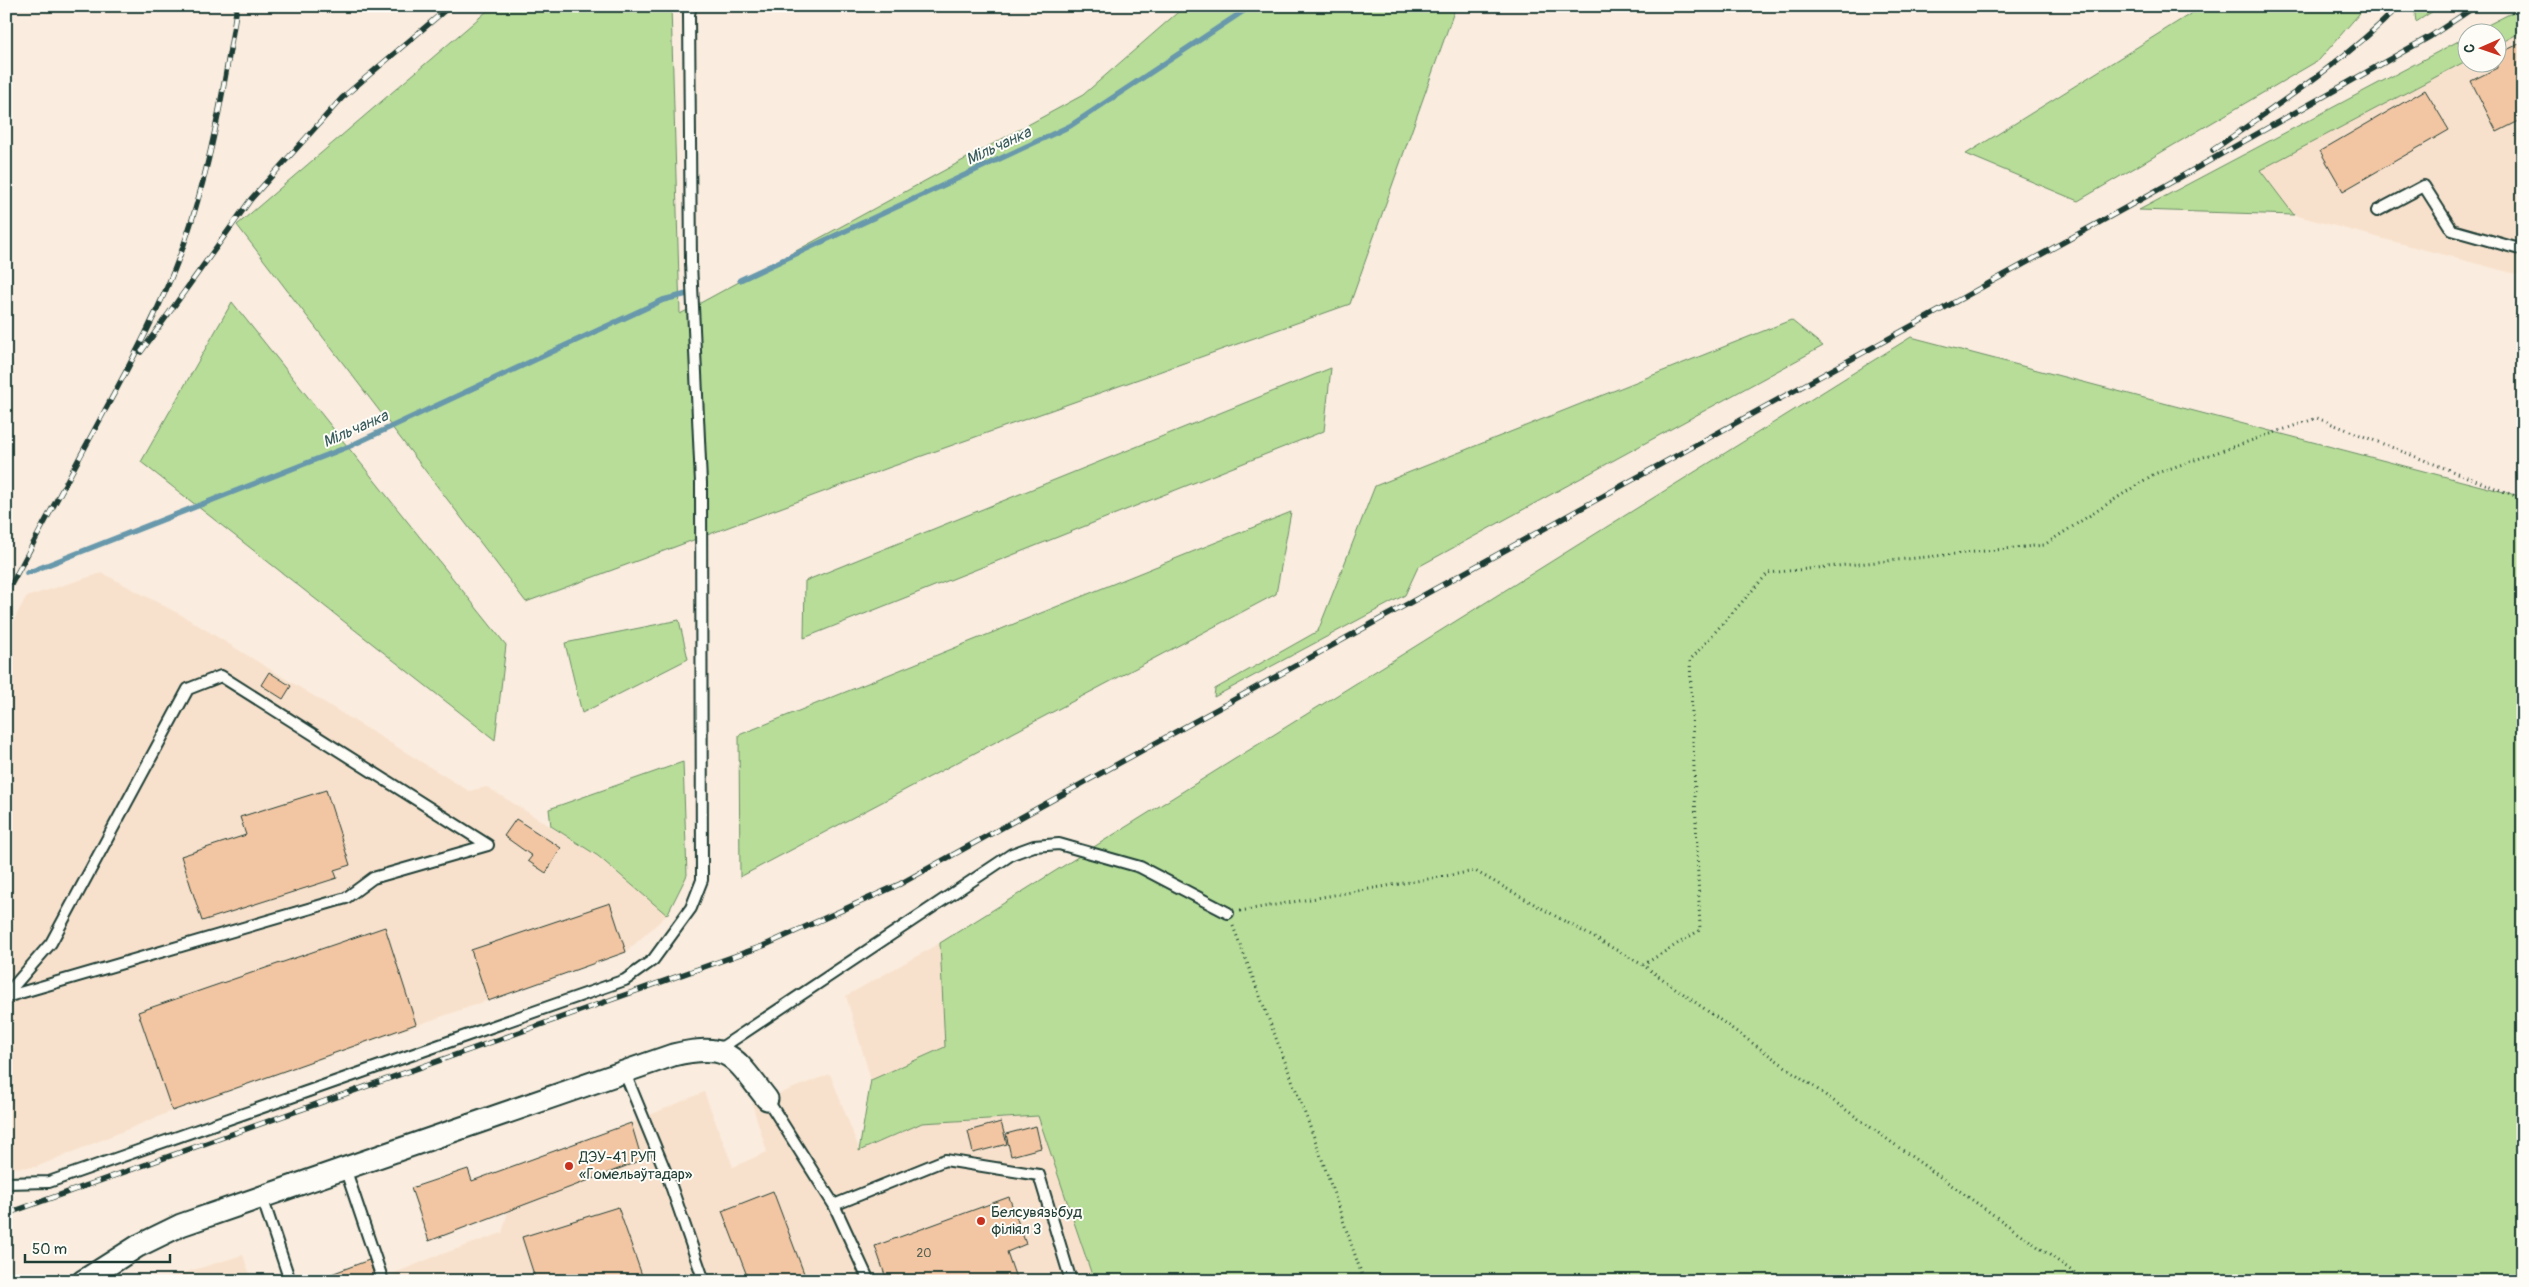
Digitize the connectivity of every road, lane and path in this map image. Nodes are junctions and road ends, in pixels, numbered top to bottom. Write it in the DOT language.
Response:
graph roads {
  1 [pos="691,6"];
  2 [pos="2377,211"];
  3 [pos="2523,250"];
  4 [pos="2523,502"];
  5 [pos="1228,913"];
  6 [pos="1643,965"];
  7 [pos="6,996"];
  8 [pos="718,1050"];
  9 [pos="624,1071"];
  10 [pos="767,1099"];
  11 [pos="345,1168"];
  12 [pos="6,1183"];
  13 [pos="262,1197"];
  14 [pos="834,1205"];
  15 [pos="83,1281"];
  16 [pos="290,1281"];
  17 [pos="383,1281"];
  18 [pos="704,1281"];
  19 [pos="869,1281"];
  20 [pos="1071,1281"];
  21 [pos="1364,1281"];
  22 [pos="2086,1281"];
  1 -- 12 [label="lane"];
  2 -- 3 [label="lane"];
  4 -- 6 [label="path"];
  5 -- 6 [label="path"];
  5 -- 8 [label="lane"];
  5 -- 21 [label="path"];
  6 -- 22 [label="path"];
  7 -- 7 [label="lane"];
  8 -- 9 [label="street"];
  8 -- 10 [label="street"];
  9 -- 11 [label="street"];
  9 -- 18 [label="lane"];
  10 -- 14 [label="lane"];
  11 -- 13 [label="street"];
  11 -- 17 [label="lane"];
  13 -- 15 [label="street"];
  13 -- 16 [label="lane"];
  14 -- 19 [label="lane"];
  14 -- 20 [label="lane"];
}
